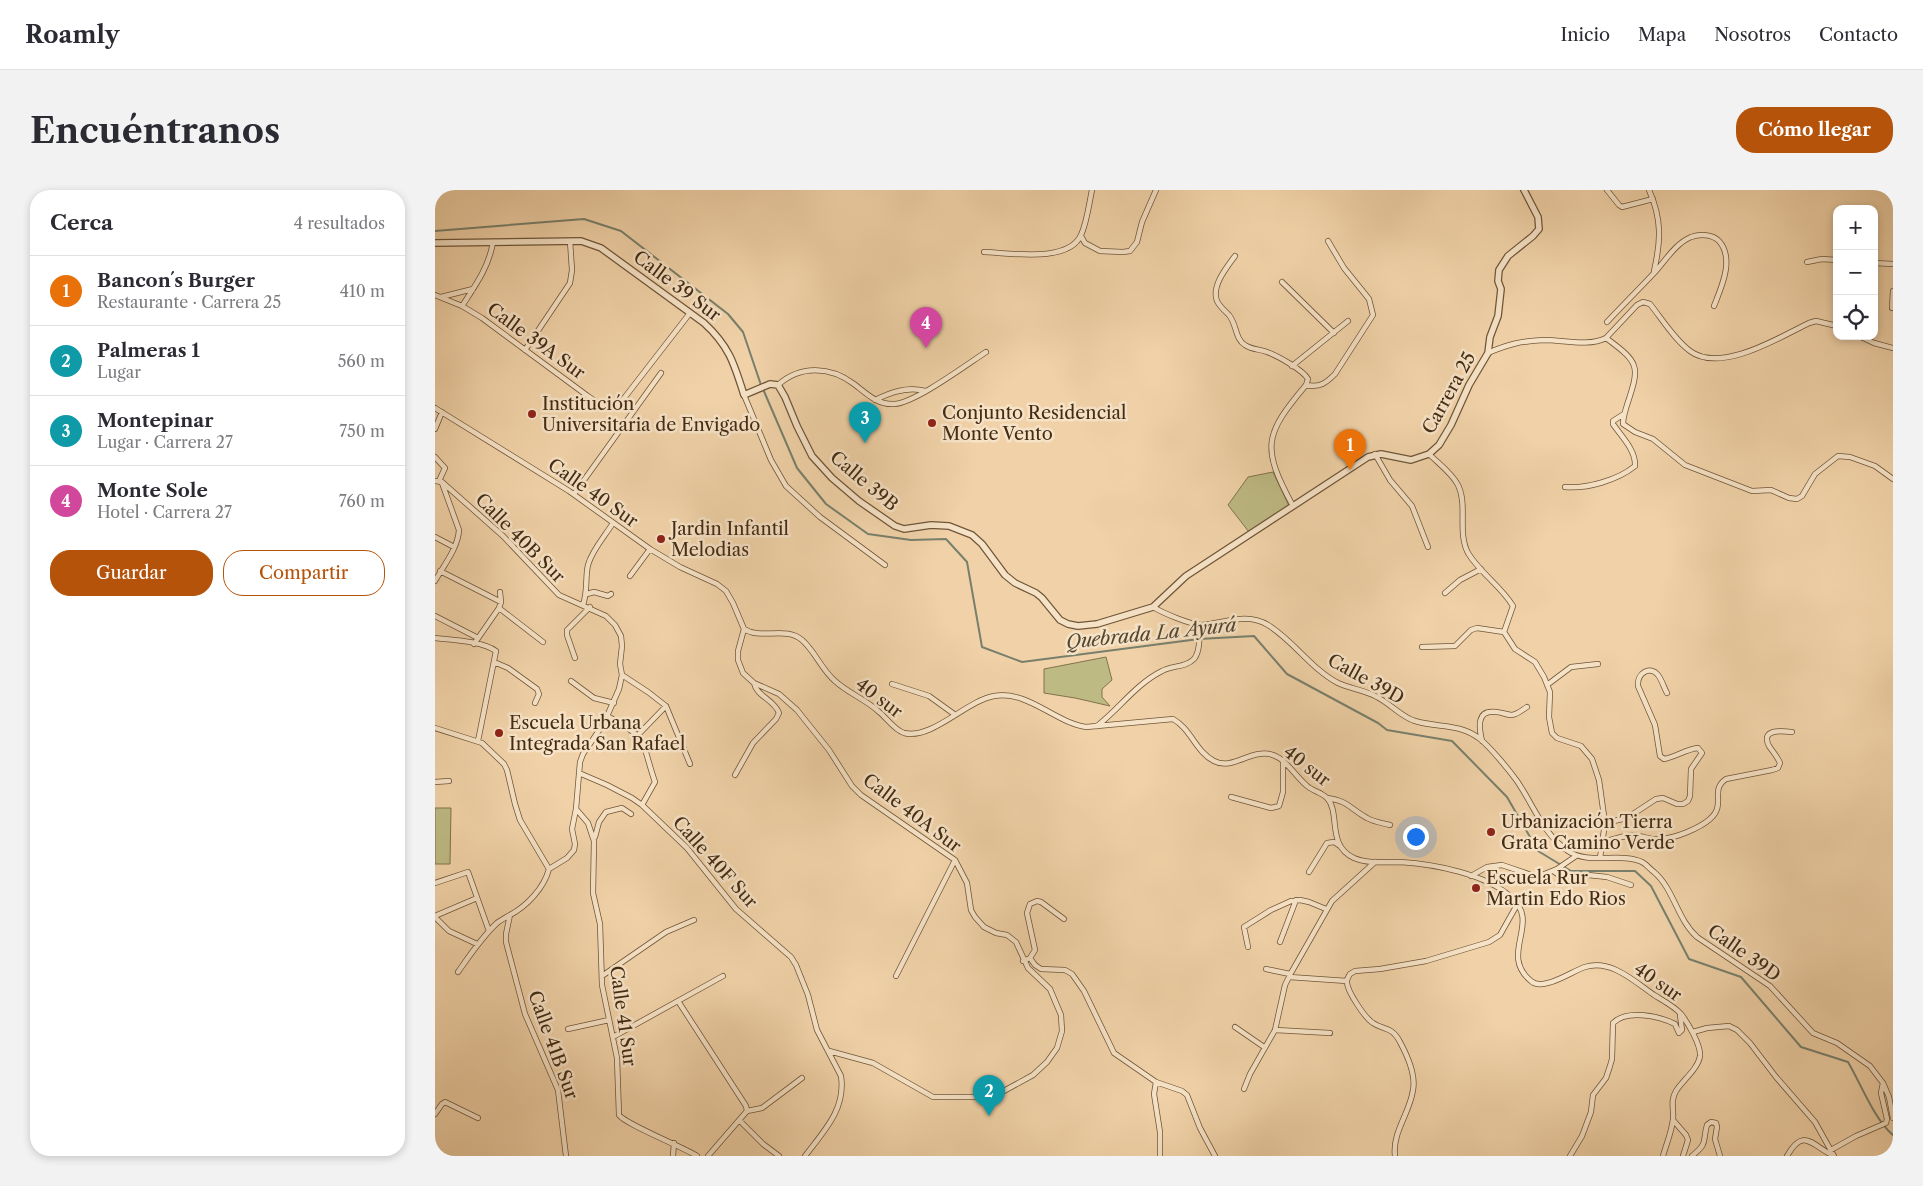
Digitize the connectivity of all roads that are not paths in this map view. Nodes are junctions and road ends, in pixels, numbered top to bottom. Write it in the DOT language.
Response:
graph roads {
  1 [pos="1092,190"];
  2 [pos="1156,190"];
  3 [pos="1524,190"];
  4 [pos="1607,190"];
  5 [pos="1649,190"];
  6 [pos="1653,199"];
  7 [pos="1081,236"];
  8 [pos="571,241"];
  9 [pos="1328,241"];
  10 [pos="493,242"];
  11 [pos="435,243"];
  12 [pos="1660,247"];
  13 [pos="984,252"];
  14 [pos="1671,254"];
  15 [pos="1235,256"];
  16 [pos="1833,260"];
  17 [pos="1807,262"];
  18 [pos="1878,263"];
  19 [pos="1893,264"];
  20 [pos="1654,273"];
  21 [pos="1282,282"];
  22 [pos="473,288"];
  23 [pos="1893,291"];
  24 [pos="435,295"];
  25 [pos="441,298"];
  26 [pos="462,306"];
  27 [pos="1714,306"];
  28 [pos="1892,308"];
  29 [pos="690,313"];
  30 [pos="1348,320"];
  31 [pos="1607,322"];
  32 [pos="1833,325"];
  33 [pos="1335,333"];
  34 [pos="1606,338"];
  35 [pos="1868,340"];
  36 [pos="1893,348"];
  37 [pos="525,350"];
  38 [pos="986,352"];
  39 [pos="1488,353"];
  40 [pos="1292,366"];
  41 [pos="647,371"];
  42 [pos="661,373"];
  43 [pos="655,381"];
  44 [pos="777,385"];
  45 [pos="1306,385"];
  46 [pos="925,391"];
  47 [pos="744,395"];
  48 [pos="875,400"];
  49 [pos="435,408"];
  50 [pos="442,412"];
  51 [pos="1625,414"];
  52 [pos="435,429"];
  53 [pos="1375,454"];
  54 [pos="1429,454"];
  55 [pos="435,457"];
  56 [pos="1893,479"];
  57 [pos="439,481"];
  58 [pos="1565,487"];
  59 [pos="574,494"];
  60 [pos="1293,506"];
  61 [pos="613,523"];
  62 [pos="435,537"];
  63 [pos="455,547"];
  64 [pos="1427,547"];
  65 [pos="650,549"];
  66 [pos="885,565"];
  67 [pos="1481,569"];
  68 [pos="440,571"];
  69 [pos="630,576"];
  70 [pos="435,581"];
  71 [pos="500,592"];
  72 [pos="1445,593"];
  73 [pos="587,594"];
  74 [pos="611,594"];
  75 [pos="501,602"];
  76 [pos="583,605"];
  77 [pos="590,607"];
  78 [pos="1153,607"];
  79 [pos="499,608"];
  80 [pos="435,616"];
  81 [pos="1199,625"];
  82 [pos="743,630"];
  83 [pos="1504,632"];
  84 [pos="435,638"];
  85 [pos="478,638"];
  86 [pos="543,642"];
  87 [pos="474,644"];
  88 [pos="1422,647"];
  89 [pos="575,658"];
  90 [pos="494,662"];
  91 [pos="1598,664"];
  92 [pos="622,675"];
  93 [pos="571,681"];
  94 [pos="754,683"];
  95 [pos="892,684"];
  96 [pos="1547,685"];
  97 [pos="1667,693"];
  98 [pos="535,703"];
  99 [pos="614,703"];
  100 [pos="666,706"];
  101 [pos="1527,707"];
  102 [pos="954,714"];
  103 [pos="607,716"];
  104 [pos="1097,726"];
  105 [pos="435,728"];
  106 [pos="1792,732"];
  107 [pos="638,735"];
  108 [pos="478,741"];
  109 [pos="1482,741"];
  110 [pos="1283,760"];
  111 [pos="690,764"];
  112 [pos="579,773"];
  113 [pos="735,775"];
  114 [pos="435,782"];
  115 [pos="449,782"];
  116 [pos="1231,797"];
  117 [pos="1327,798"];
  118 [pos="643,805"];
  119 [pos="576,809"];
  120 [pos="631,814"];
  121 [pos="1605,823"];
  122 [pos="1390,825"];
  123 [pos="594,841"];
  124 [pos="1603,842"];
  125 [pos="1341,846"];
  126 [pos="1576,856"];
  127 [pos="1600,858"];
  128 [pos="955,860"];
  129 [pos="1375,862"];
  130 [pos="549,869"];
  131 [pos="1555,871"];
  132 [pos="1309,872"];
  133 [pos="1471,876"];
  134 [pos="435,883"];
  135 [pos="1631,885"];
  136 [pos="477,898"];
  137 [pos="1297,900"];
  138 [pos="1518,903"];
  139 [pos="1326,909"];
  140 [pos="510,915"];
  141 [pos="435,916"];
  142 [pos="1064,919"];
  143 [pos="694,920"];
  144 [pos="489,931"];
  145 [pos="1280,942"];
  146 [pos="477,944"];
  147 [pos="1248,947"];
  148 [pos="1030,958"];
  149 [pos="1023,961"];
  150 [pos="1267,969"];
  151 [pos="458,972"];
  152 [pos="1290,975"];
  153 [pos="602,976"];
  154 [pos="723,976"];
  155 [pos="896,976"];
  156 [pos="1347,981"];
  157 [pos="678,1001"];
  158 [pos="1680,1013"];
  159 [pos="609,1020"];
  160 [pos="1235,1028"];
  161 [pos="569,1029"];
  162 [pos="1275,1030"];
  163 [pos="1693,1032"];
  164 [pos="1330,1033"];
  165 [pos="613,1037"];
  166 [pos="1264,1047"];
  167 [pos="829,1051"];
  168 [pos="802,1078"];
  169 [pos="1156,1082"];
  170 [pos="1883,1083"];
  171 [pos="1245,1089"];
  172 [pos="1891,1097"];
  173 [pos="747,1111"];
  174 [pos="435,1114"];
  175 [pos="478,1118"];
  176 [pos="1893,1118"];
  177 [pos="1673,1120"];
  178 [pos="740,1122"];
  179 [pos="674,1143"];
  180 [pos="1831,1150"];
  181 [pos="435,1154"];
  182 [pos="441,1156"];
  183 [pos="565,1156"];
  184 [pos="673,1156"];
  185 [pos="697,1156"];
  186 [pos="708,1156"];
  187 [pos="779,1156"];
  188 [pos="805,1156"];
  189 [pos="1160,1156"];
  190 [pos="1215,1156"];
  191 [pos="1395,1156"];
  192 [pos="1570,1156"];
  193 [pos="1663,1156"];
  194 [pos="1683,1156"];
  195 [pos="1692,1156"];
  196 [pos="1719,1156"];
  197 [pos="1787,1156"];
  198 [pos="1834,1156"];
  1 -- 7 [label="street"];
  2 -- 7 [label="street"];
  3 -- 39 [label="street, Carrera 25"];
  4 -- 6 [label="street"];
  5 -- 6 [label="street"];
  6 -- 12 [label="street"];
  7 -- 13 [label="street"];
  8 -- 10 [label="street, Calle 39 Sur"];
  8 -- 29 [label="street, Calle 39 Sur"];
  8 -- 37 [label="street"];
  9 -- 45 [label="street"];
  10 -- 11 [label="street, Calle 39 Sur"];
  10 -- 22 [label="street"];
  12 -- 14 [label="street"];
  12 -- 20 [label="street"];
  14 -- 20 [label="street"];
  14 -- 27 [label="street"];
  15 -- 40 [label="street"];
  16 -- 17 [label="street"];
  18 -- 19 [label="street"];
  20 -- 31 [label="street"];
  21 -- 33 [label="street"];
  22 -- 25 [label="street"];
  22 -- 26 [label="street"];
  23 -- 28 [label="street"];
  24 -- 25 [label="street, Calle 39A Sur"];
  25 -- 26 [label="street, Calle 39A Sur"];
  26 -- 37 [label="street, Calle 39A Sur"];
  29 -- 41 [label="street"];
  29 -- 47 [label="street, Calle 39 Sur"];
  30 -- 33 [label="street"];
  32 -- 34 [label="street"];
  33 -- 40 [label="street"];
  34 -- 39 [label="street"];
  34 -- 51 [label="street"];
  35 -- 36 [label="street"];
  37 -- 41 [label="street, Calle 39A Sur"];
  38 -- 46 [label="street"];
  39 -- 54 [label="street, Carrera 25"];
  40 -- 45 [label="street"];
  41 -- 43 [label="street"];
  42 -- 43 [label="street"];
  43 -- 59 [label="street"];
  44 -- 47 [label="street"];
  44 -- 48 [label="street"];
  44 -- 78 [label="street, Calle 39B"];
  45 -- 60 [label="street"];
  46 -- 48 [label="street"];
  46 -- 48 [label="street"];
  47 -- 66 [label="street, Calle 39 Sur"];
  49 -- 50 [label="street, Calle 40 Sur"];
  50 -- 52 [label="street"];
  50 -- 59 [label="street, Calle 40 Sur"];
  51 -- 56 [label="street"];
  51 -- 58 [label="street"];
  53 -- 54 [label="street, Carrera 25"];
  53 -- 60 [label="street"];
  53 -- 64 [label="street"];
  54 -- 67 [label="street"];
  55 -- 57 [label="street"];
  57 -- 63 [label="street"];
  57 -- 76 [label="street, Calle 40B Sur"];
  59 -- 61 [label="street, Calle 40 Sur"];
  60 -- 78 [label="street"];
  61 -- 65 [label="street, Calle 40 Sur"];
  61 -- 73 [label="street"];
  62 -- 63 [label="street"];
  63 -- 68 [label="street"];
  65 -- 69 [label="street"];
  65 -- 82 [label="street, Calle 40 Sur"];
  67 -- 72 [label="street"];
  67 -- 83 [label="street"];
  68 -- 70 [label="street"];
  68 -- 75 [label="street"];
  71 -- 75 [label="street"];
  73 -- 74 [label="street"];
  73 -- 76 [label="street"];
  75 -- 79 [label="street"];
  76 -- 77 [label="street, Calle 40B Sur"];
  77 -- 89 [label="street"];
  77 -- 92 [label="street, Calle 40B Sur"];
  78 -- 81 [label="street"];
  79 -- 85 [label="street"];
  79 -- 86 [label="street"];
  80 -- 85 [label="street"];
  81 -- 104 [label="street"];
  81 -- 109 [label="street, Calle 39D"];
  82 -- 94 [label="street, Calle 40A Sur"];
  82 -- 102 [label="street, 40 sur"];
  83 -- 88 [label="street"];
  83 -- 96 [label="street"];
  84 -- 87 [label="street"];
  85 -- 87 [label="street"];
  87 -- 90 [label="street"];
  90 -- 98 [label="street"];
  90 -- 108 [label="street"];
  91 -- 96 [label="street"];
  92 -- 99 [label="street"];
  92 -- 100 [label="street"];
  93 -- 99 [label="street"];
  94 -- 113 [label="street"];
  94 -- 128 [label="street, Calle 40A Sur"];
  95 -- 102 [label="street"];
  96 -- 121 [label="street"];
  97 -- 121 [label="street"];
  99 -- 103 [label="street"];
  100 -- 107 [label="street"];
  100 -- 111 [label="street"];
  101 -- 109 [label="street"];
  102 -- 104 [label="street, 40 sur"];
  103 -- 107 [label="street"];
  103 -- 112 [label="street"];
  104 -- 110 [label="street, 40 sur"];
  105 -- 108 [label="street"];
  106 -- 124 [label="street"];
  107 -- 118 [label="street"];
  108 -- 130 [label="street"];
  109 -- 126 [label="street, Calle 39D"];
  110 -- 116 [label="street"];
  110 -- 117 [label="street, 40 sur"];
  112 -- 118 [label="street, Calle 40F Sur"];
  112 -- 119 [label="street"];
  114 -- 115 [label="street"];
  117 -- 122 [label="street"];
  117 -- 125 [label="street, 40 sur"];
  118 -- 167 [label="street, Calle 40F Sur"];
  119 -- 123 [label="street, Calle 41 Sur"];
  119 -- 130 [label="street"];
  120 -- 123 [label="street"];
  121 -- 124 [label="street"];
  123 -- 153 [label="street, Calle 41 Sur"];
  124 -- 127 [label="street"];
  125 -- 129 [label="street"];
  125 -- 132 [label="street"];
  126 -- 127 [label="street, Calle 39D"];
  126 -- 131 [label="street"];
  127 -- 170 [label="street, Calle 39D"];
  128 -- 149 [label="street, Calle 40A Sur"];
  128 -- 155 [label="street"];
  129 -- 133 [label="street"];
  129 -- 139 [label="street"];
  130 -- 140 [label="street"];
  131 -- 133 [label="street"];
  131 -- 135 [label="street"];
  133 -- 138 [label="street"];
  134 -- 136 [label="street"];
  136 -- 141 [label="street"];
  136 -- 144 [label="street"];
  137 -- 139 [label="street"];
  137 -- 145 [label="street"];
  137 -- 147 [label="street"];
  138 -- 156 [label="street"];
  138 -- 158 [label="street, 40 sur"];
  139 -- 152 [label="street"];
  140 -- 144 [label="street"];
  140 -- 183 [label="street, Calle 41B Sur"];
  141 -- 146 [label="street"];
  142 -- 148 [label="street"];
  143 -- 153 [label="street"];
  144 -- 146 [label="street"];
  146 -- 151 [label="street"];
  148 -- 149 [label="street"];
  148 -- 169 [label="street"];
  149 -- 167 [label="street, Calle 40A Sur"];
  150 -- 152 [label="street"];
  152 -- 156 [label="street"];
  152 -- 162 [label="street"];
  153 -- 159 [label="street, Calle 41 Sur"];
  154 -- 157 [label="street"];
  156 -- 191 [label="street"];
  157 -- 165 [label="street"];
  157 -- 173 [label="street"];
  158 -- 163 [label="street, 40 sur"];
  158 -- 192 [label="street"];
  159 -- 161 [label="street"];
  159 -- 165 [label="street, Calle 41 Sur"];
  160 -- 166 [label="street"];
  162 -- 164 [label="street"];
  162 -- 166 [label="street"];
  163 -- 177 [label="street, 40 sur"];
  163 -- 180 [label="street"];
  165 -- 179 [label="street, Calle 41 Sur"];
  166 -- 171 [label="street"];
  167 -- 188 [label="street, Calle 40F Sur"];
  168 -- 173 [label="street"];
  169 -- 189 [label="street"];
  169 -- 190 [label="street"];
  170 -- 172 [label="street, Calle 39D"];
  170 -- 180 [label="street"];
  172 -- 176 [label="street, Calle 39D"];
  173 -- 178 [label="street"];
  174 -- 175 [label="street"];
  177 -- 193 [label="street"];
  177 -- 194 [label="street"];
  178 -- 186 [label="street"];
  178 -- 187 [label="street"];
  179 -- 184 [label="street"];
  179 -- 185 [label="street, Calle 41 Sur"];
  180 -- 198 [label="street"];
  181 -- 182 [label="street"];
  195 -- 196 [label="street"];
  197 -- 198 [label="street"];
}
